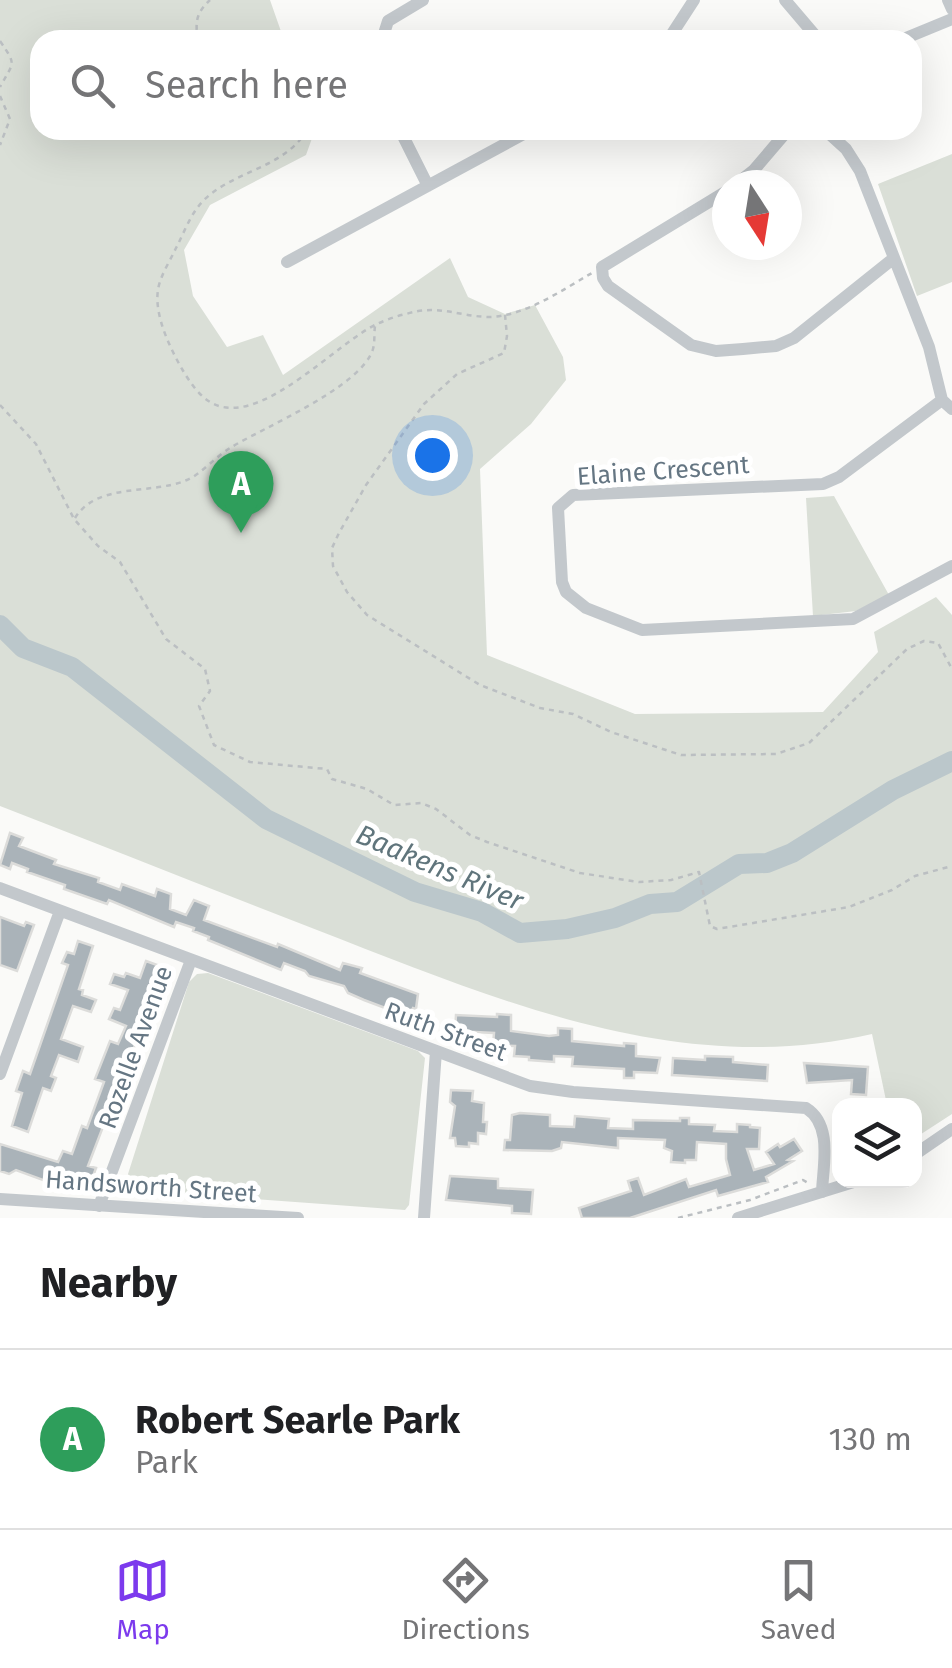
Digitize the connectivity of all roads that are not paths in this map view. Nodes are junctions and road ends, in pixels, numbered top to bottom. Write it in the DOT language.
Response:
graph roads {
  1 [pos="423,0"];
  2 [pos="694,0"];
  3 [pos="785,0"];
  4 [pos="948,0"];
  5 [pos="952,9"];
  6 [pos="952,19"];
  7 [pos="385,30"];
  8 [pos="674,30"];
  9 [pos="810,30"];
  10 [pos="922,31"];
  11 [pos="405,140"];
  12 [pos="513,140"];
  13 [pos="780,140"];
  14 [pos="836,140"];
  15 [pos="754,170"];
  16 [pos="428,186"];
  17 [pos="712,200"];
  18 [pos="894,258"];
  19 [pos="287,262"];
  20 [pos="947,404"];
  21 [pos="952,566"];
  22 [pos="0,888"];
  23 [pos="60,911"];
  24 [pos="191,960"];
  25 [pos="436,1051"];
  26 [pos="0,1074"];
  27 [pos="952,1129"];
  28 [pos="922,1150"];
  29 [pos="832,1184"];
  30 [pos="822,1186"];
  31 [pos="0,1199"];
  32 [pos="99,1206"];
  33 [pos="762,1214"];
  34 [pos="298,1218"];
  35 [pos="424,1218"];
  36 [pos="738,1218"];
  1 -- 7 [label="street"];
  2 -- 8 [label="street"];
  3 -- 9 [label="street"];
  4 -- 5 [label="street"];
  6 -- 10 [label="street"];
  11 -- 16 [label="street"];
  12 -- 16 [label="street"];
  13 -- 15 [label="street"];
  14 -- 18 [label="street"];
  16 -- 19 [label="street"];
  17 -- 18 [label="street"];
  18 -- 20 [label="street"];
  20 -- 21 [label="street, Elaine Crescent"];
  22 -- 23 [label="street, Ruth Street"];
  23 -- 24 [label="street, Ruth Street"];
  23 -- 26 [label="street"];
  24 -- 25 [label="street, Ruth Street"];
  24 -- 32 [label="street, Rozelle Avenue"];
  25 -- 30 [label="street, Ruth Street"];
  25 -- 35 [label="street"];
  27 -- 28 [label="street"];
  29 -- 30 [label="street"];
  30 -- 33 [label="street"];
  31 -- 32 [label="street, Handsworth Street"];
  32 -- 34 [label="street, Handsworth Street"];
  33 -- 36 [label="street"];
}
